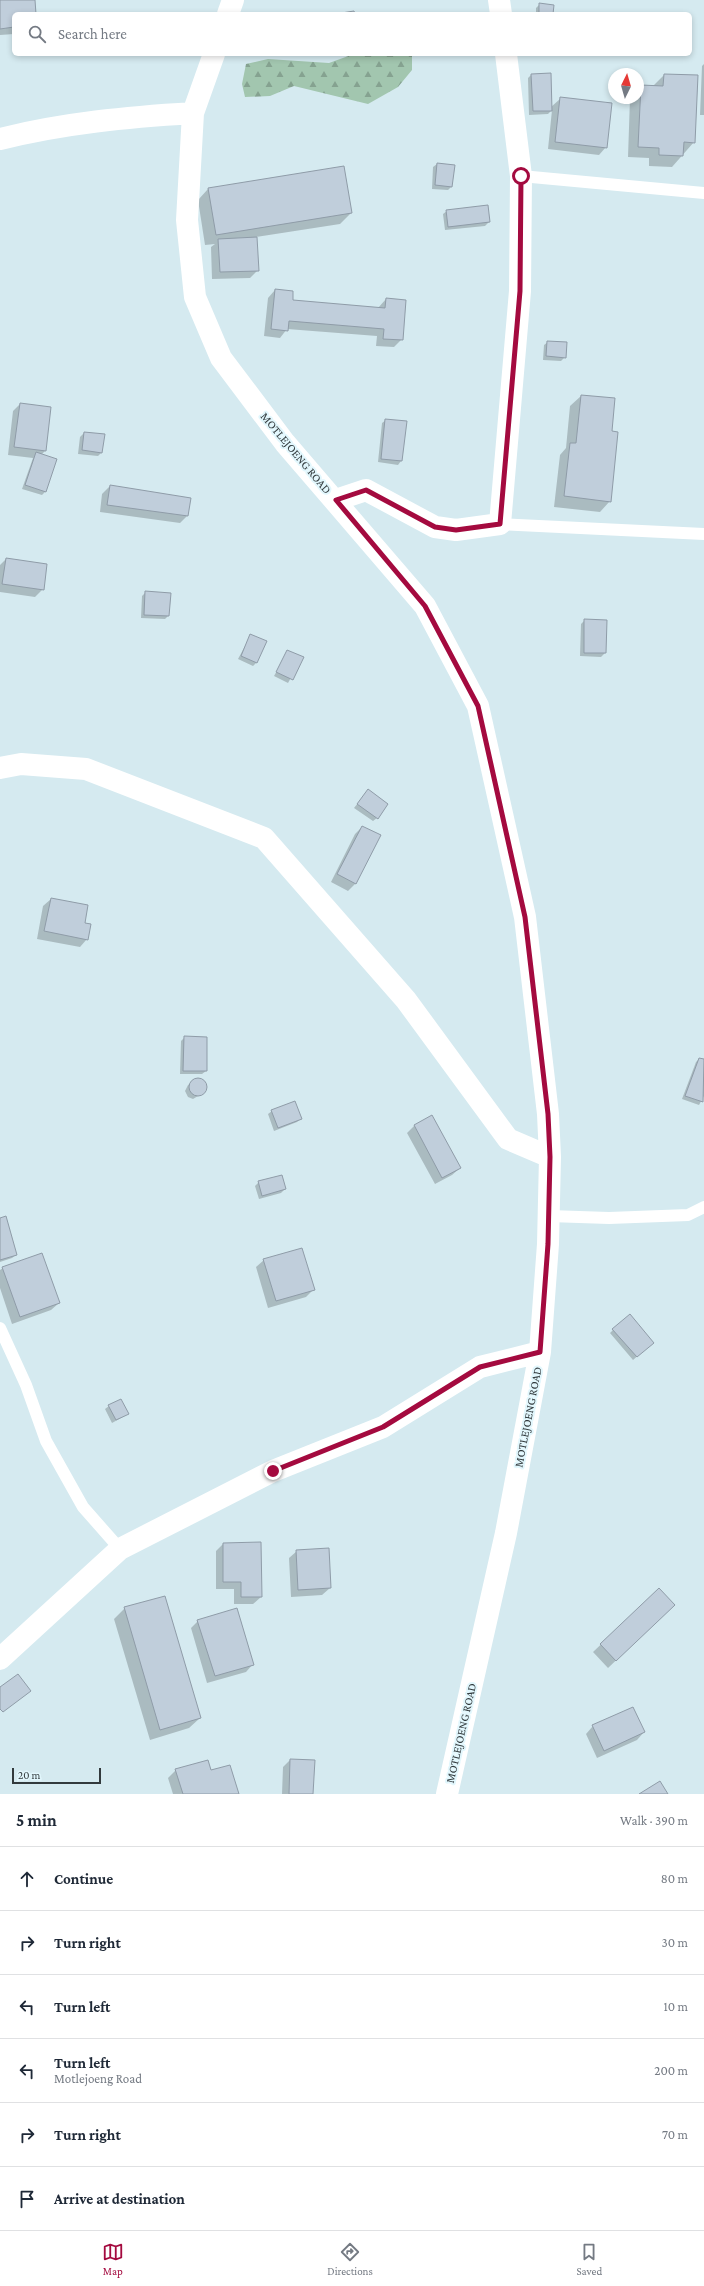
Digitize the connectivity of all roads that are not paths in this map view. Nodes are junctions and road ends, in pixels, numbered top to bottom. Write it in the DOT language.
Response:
graph roads {
  1 [pos="233,0"];
  2 [pos="500,0"];
  3 [pos="229,12"];
  4 [pos="501,12"];
  5 [pos="213,56"];
  6 [pos="506,56"];
  7 [pos="193,113"];
  8 [pos="0,139"];
  9 [pos="521,176"];
  10 [pos="704,193"];
  11 [pos="336,500"];
  12 [pos="500,524"];
  13 [pos="704,534"];
  14 [pos="0,768"];
  15 [pos="550,1157"];
  16 [pos="704,1207"];
  17 [pos="549,1216"];
  18 [pos="0,1328"];
  19 [pos="540,1352"];
  20 [pos="120,1549"];
  21 [pos="0,1659"];
  22 [pos="447,1794"];
  1 -- 3 [label="street"];
  2 -- 4 [label="street"];
  5 -- 7 [label="street, MOTLEJOENG ROAD"];
  6 -- 9 [label="street"];
  7 -- 8 [label="street"];
  7 -- 11 [label="street, MOTLEJOENG ROAD"];
  9 -- 10 [label="lane"];
  9 -- 12 [label="street"];
  11 -- 12 [label="street"];
  11 -- 15 [label="street, MOTLEJOENG ROAD"];
  12 -- 13 [label="lane"];
  14 -- 15 [label="street"];
  15 -- 17 [label="street, MOTLEJOENG ROAD"];
  16 -- 17 [label="lane"];
  17 -- 19 [label="street, MOTLEJOENG ROAD"];
  18 -- 20 [label="lane"];
  19 -- 20 [label="street"];
  19 -- 22 [label="street, MOTLEJOENG ROAD"];
  20 -- 21 [label="street"];
}
